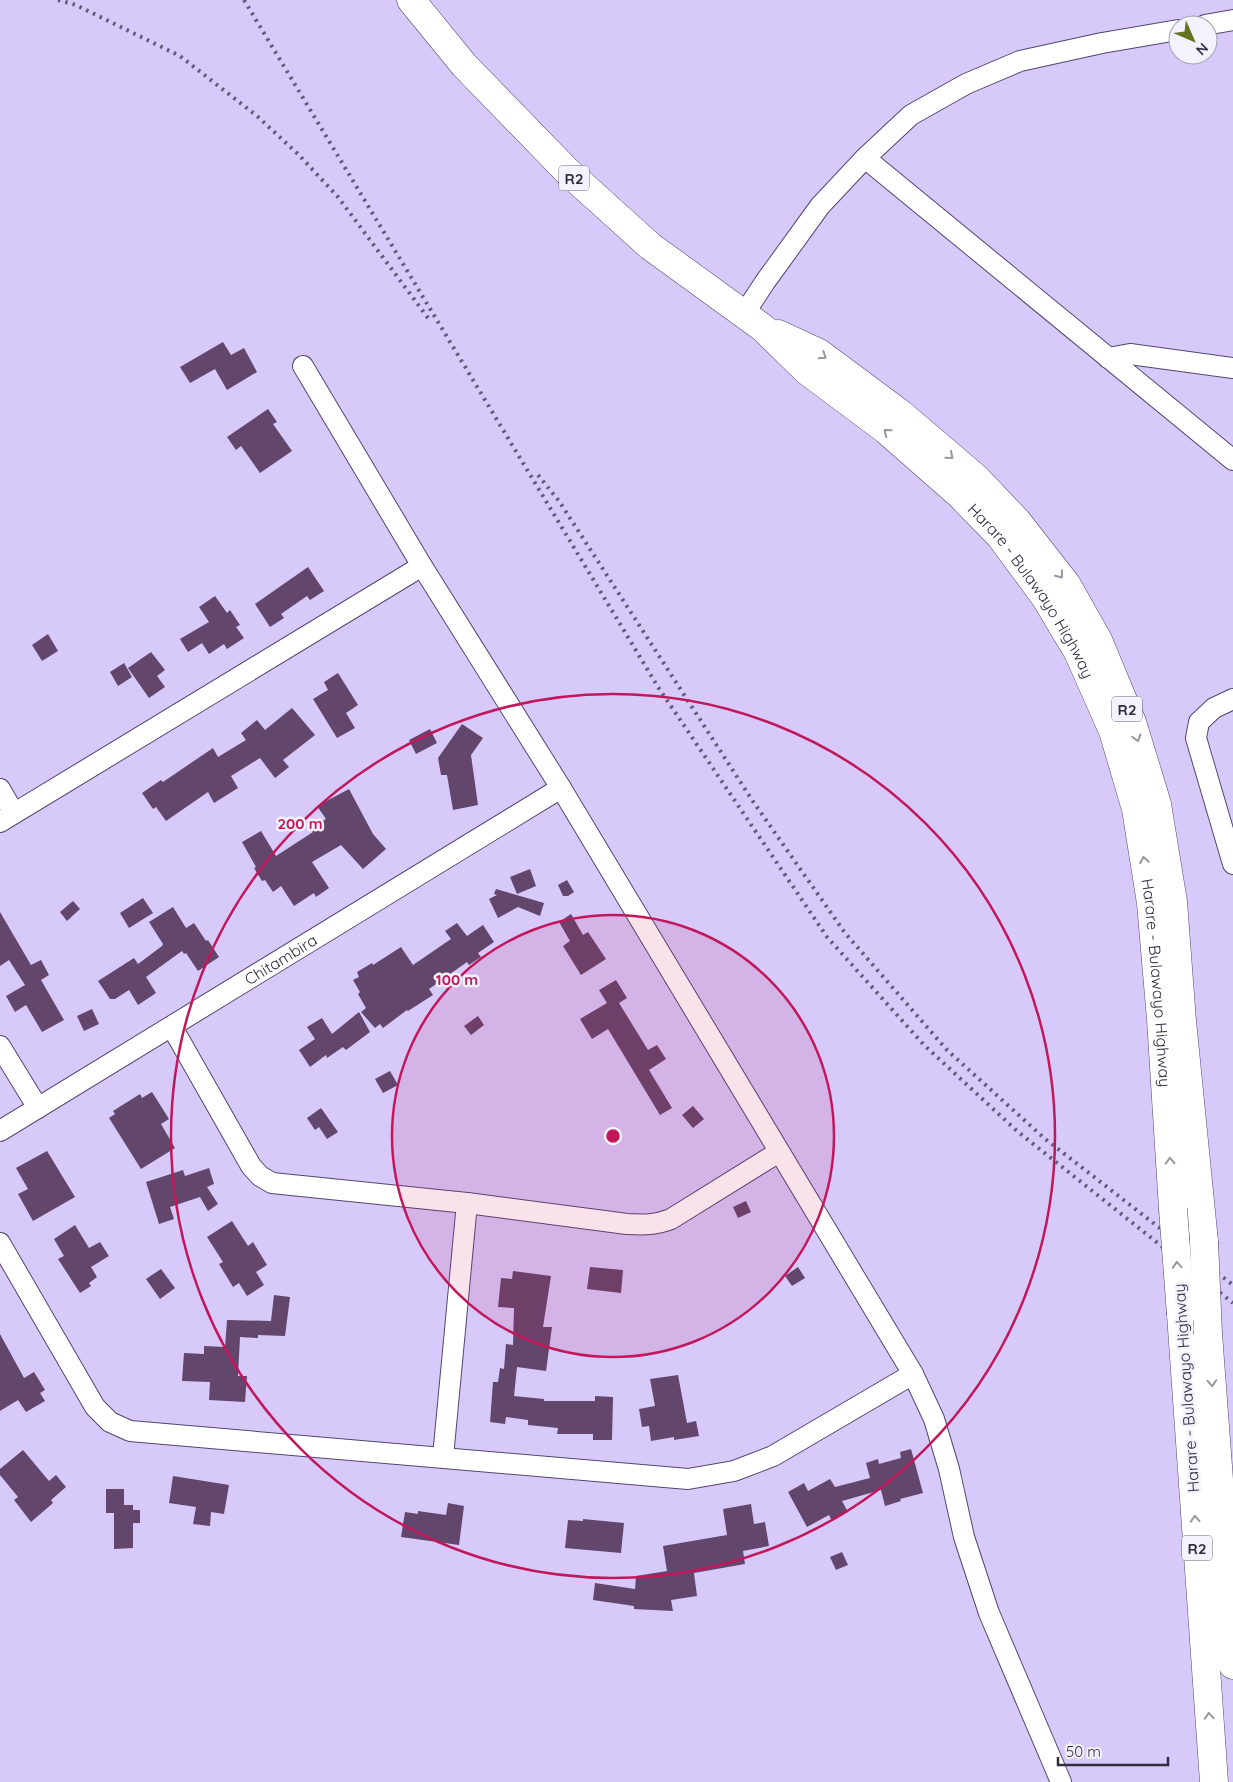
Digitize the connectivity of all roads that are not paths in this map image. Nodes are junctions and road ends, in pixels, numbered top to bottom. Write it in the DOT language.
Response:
graph roads {
  1 [pos="411,0"];
  2 [pos="1233,20"];
  3 [pos="1218,23"];
  4 [pos="1168,32"];
  5 [pos="865,158"];
  6 [pos="754,321"];
  7 [pos="1108,358"];
  8 [pos="303,366"];
  9 [pos="1233,368"];
  10 [pos="1233,460"];
  11 [pos="422,566"];
  12 [pos="1233,699"];
  13 [pos="561,788"];
  14 [pos="0,789"];
  15 [pos="7,818"];
  16 [pos="1233,864"];
  17 [pos="172,1027"];
  18 [pos="0,1046"];
  19 [pos="38,1108"];
  20 [pos="0,1131"];
  21 [pos="779,1152"];
  22 [pos="467,1203"];
  23 [pos="0,1243"];
  24 [pos="912,1374"];
  25 [pos="443,1457"];
  26 [pos="1233,1665"];
  27 [pos="1061,1782"];
  28 [pos="1214,1782"];
  1 -- 6 [label="highway, Harare - Bulawayo Highway / R2"];
  2 -- 3 [label="street"];
  4 -- 5 [label="street"];
  5 -- 6 [label="street"];
  5 -- 7 [label="street"];
  6 -- 26 [label="highway, Harare - Bulawayo Highway / R2, one-way, bridge"];
  28 -- 6 [label="highway, Harare - Bulawayo Highway / R2, one-way, bridge"];
  7 -- 9 [label="street"];
  7 -- 10 [label="street"];
  8 -- 11 [label="street"];
  11 -- 13 [label="street"];
  11 -- 15 [label="street"];
  12 -- 16 [label="street"];
  13 -- 17 [label="street, Chitambira"];
  13 -- 21 [label="street"];
  14 -- 15 [label="street"];
  17 -- 19 [label="street, Chitambira"];
  17 -- 22 [label="street"];
  18 -- 19 [label="street"];
  19 -- 20 [label="street, Chitambira"];
  21 -- 22 [label="street"];
  21 -- 24 [label="street"];
  22 -- 25 [label="street"];
  23 -- 25 [label="street"];
  24 -- 25 [label="street"];
  24 -- 27 [label="street"];
}
